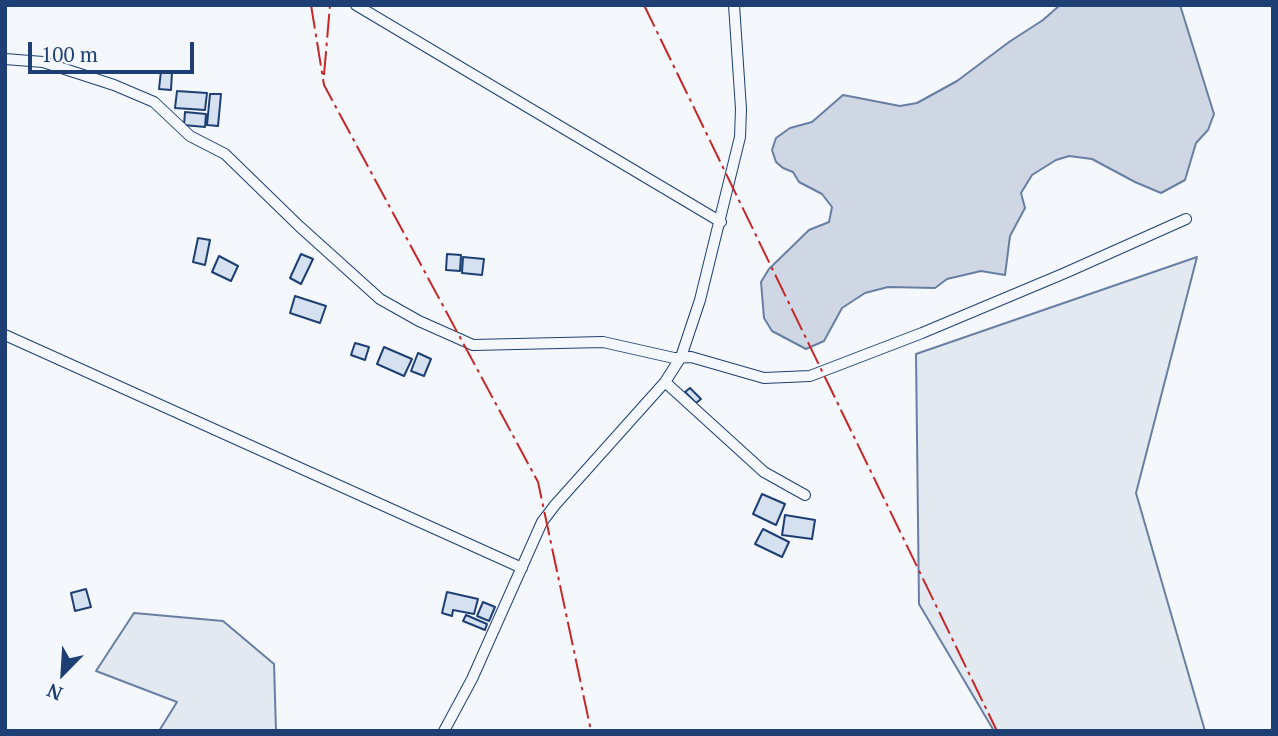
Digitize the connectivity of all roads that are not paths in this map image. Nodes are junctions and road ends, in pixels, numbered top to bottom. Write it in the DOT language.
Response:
graph roads {
  1 [pos="356,5"];
  2 [pos="734,5"];
  3 [pos="5,59"];
  4 [pos="1186,219"];
  5 [pos="721,222"];
  6 [pos="5,335"];
  7 [pos="681,357"];
  8 [pos="665,382"];
  9 [pos="805,495"];
  10 [pos="522,568"];
  11 [pos="444,731"];
  1 -- 5 [label="street"];
  2 -- 5 [label="street"];
  3 -- 7 [label="street"];
  4 -- 7 [label="street"];
  5 -- 7 [label="street"];
  6 -- 10 [label="street"];
  7 -- 8 [label="street"];
  8 -- 9 [label="street"];
  8 -- 10 [label="street"];
  10 -- 11 [label="street"];
}
